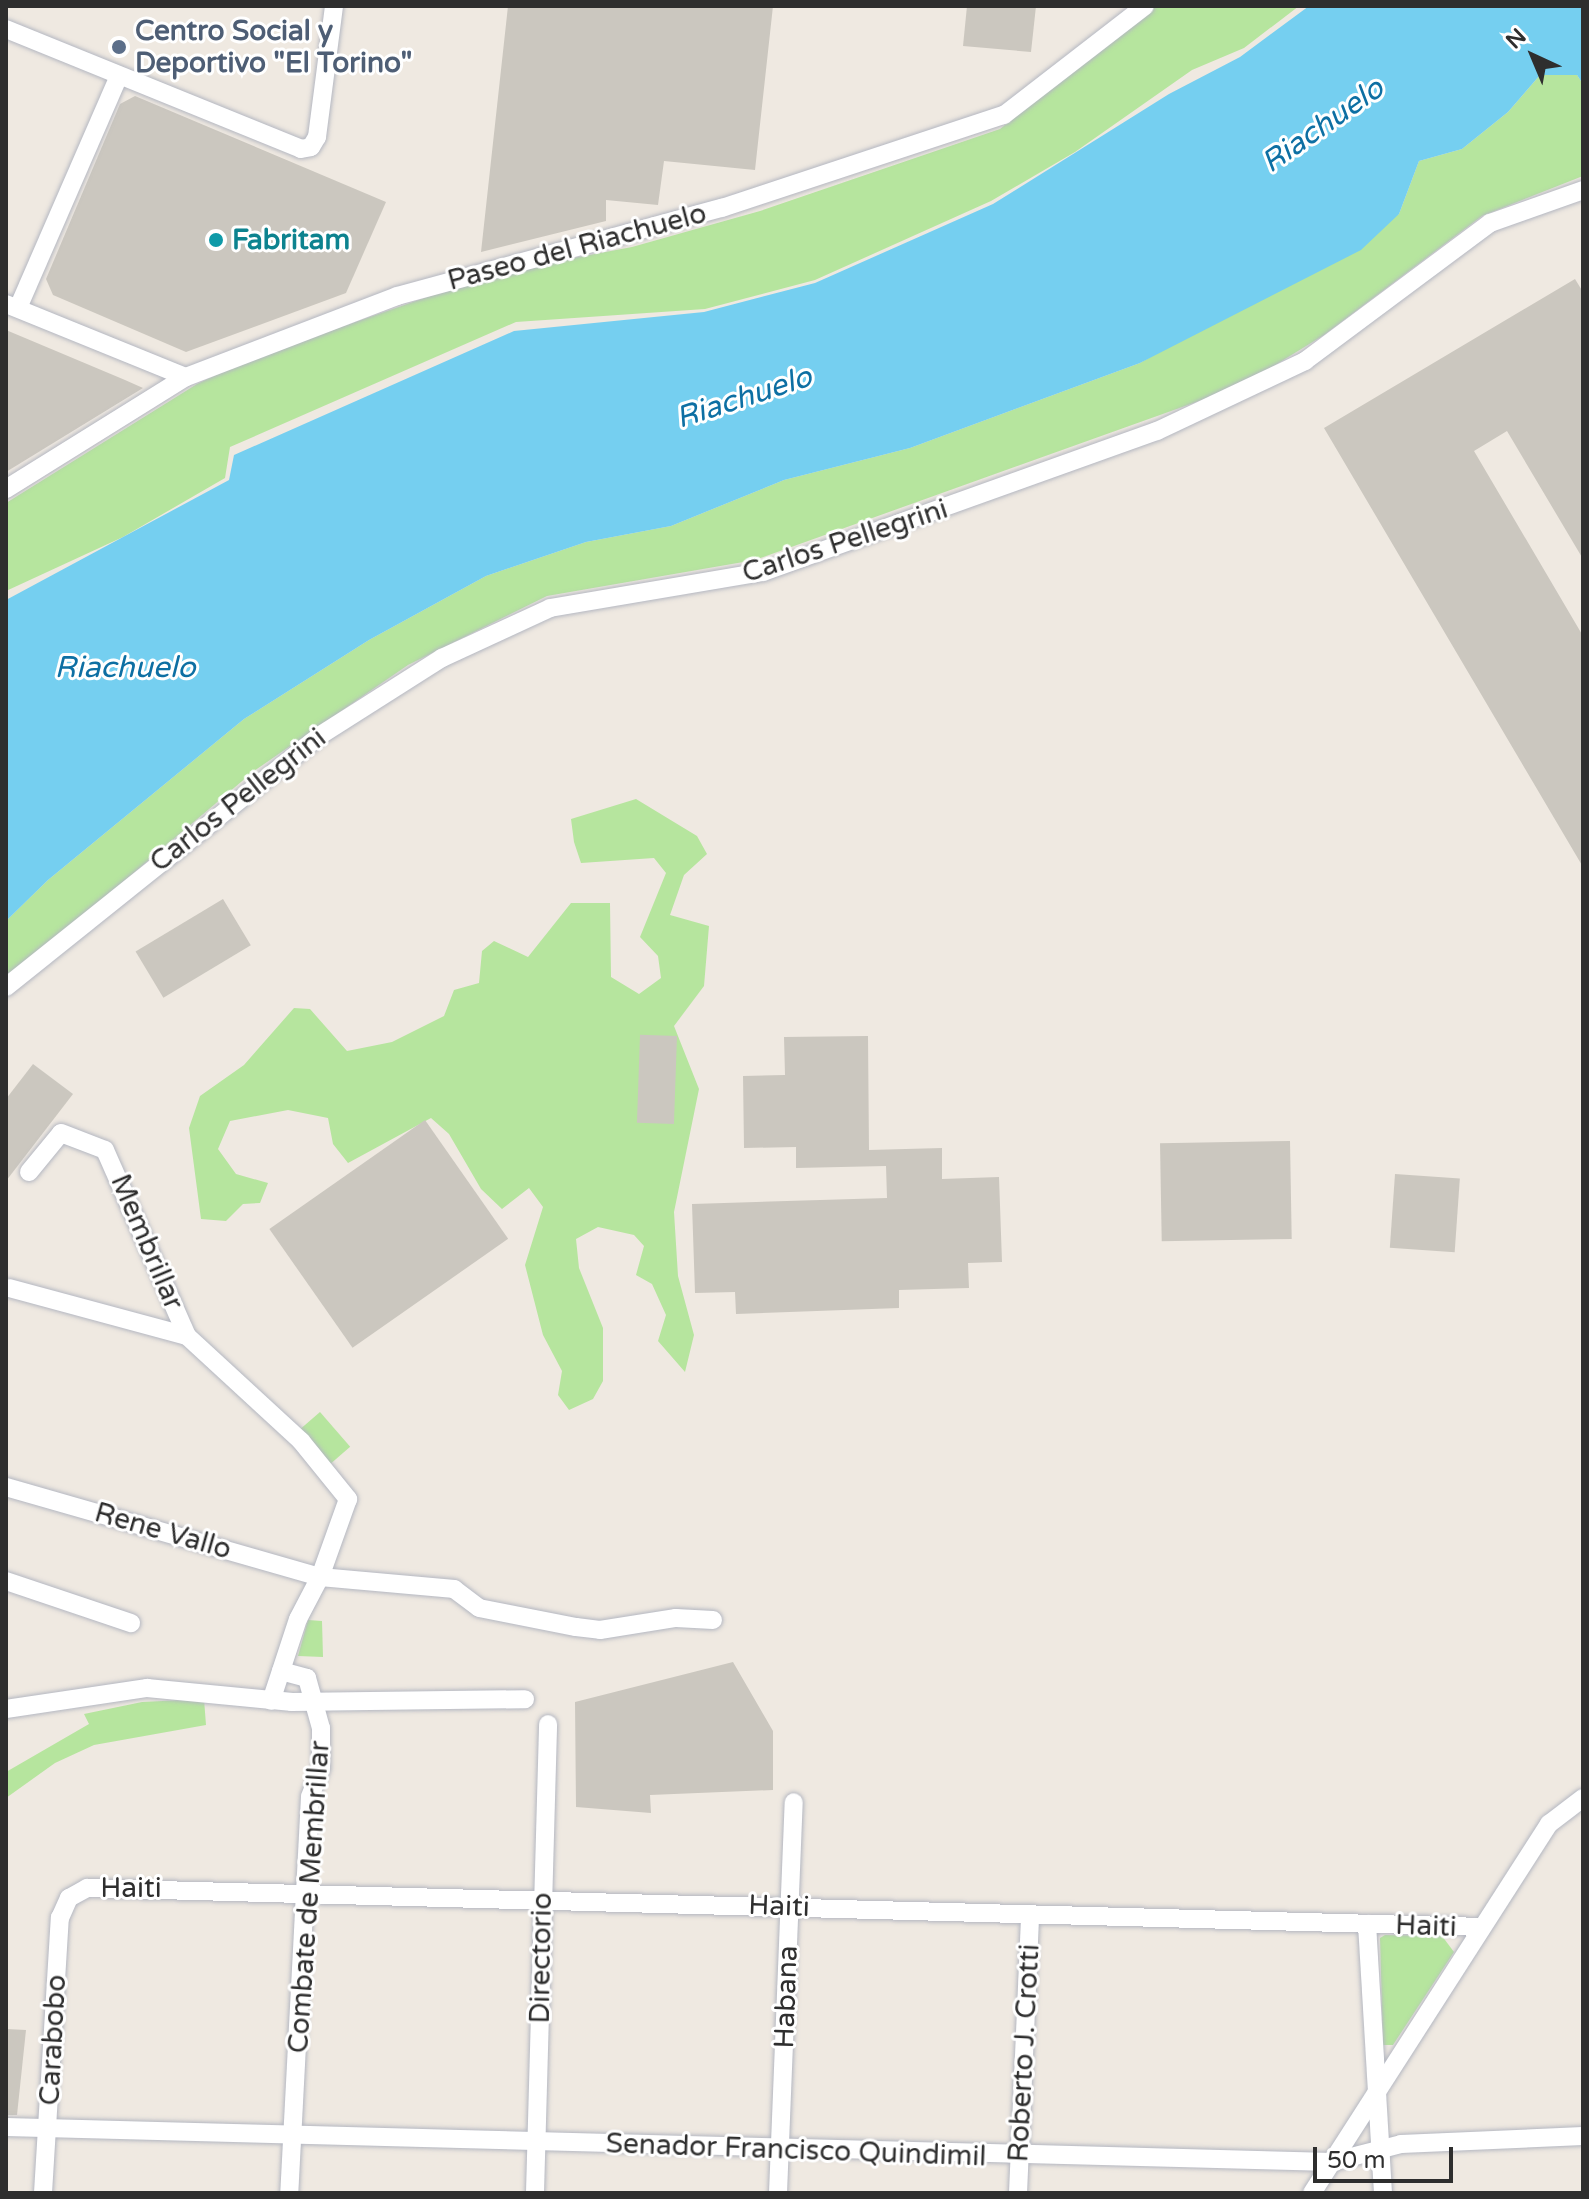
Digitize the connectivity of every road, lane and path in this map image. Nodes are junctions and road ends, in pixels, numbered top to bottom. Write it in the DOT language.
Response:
graph roads {
  1 [pos="334,6"];
  2 [pos="1145,6"];
  3 [pos="6,29"];
  4 [pos="119,76"];
  5 [pos="1583,190"];
  6 [pos="12,306"];
  7 [pos="186,377"];
  8 [pos="6,489"];
  9 [pos="6,987"];
  10 [pos="29,1172"];
  11 [pos="9,1288"];
  12 [pos="187,1336"];
  13 [pos="6,1487"];
  14 [pos="320,1577"];
  15 [pos="6,1581"];
  16 [pos="713,1620"];
  17 [pos="131,1623"];
  18 [pos="281,1671"];
  19 [pos="525,1699"];
  20 [pos="314,1700"];
  21 [pos="271,1701"];
  22 [pos="6,1709"];
  23 [pos="548,1724"];
  24 [pos="1583,1798"];
  25 [pos="794,1802"];
  26 [pos="77,1892"];
  27 [pos="305,1892"];
  28 [pos="542,1899"];
  29 [pos="789,1907"];
  30 [pos="1030,1914"];
  31 [pos="1367,1924"];
  32 [pos="1481,1927"];
  33 [pos="1374,2094"];
  34 [pos="6,2127"];
  35 [pos="48,2129"];
  36 [pos="293,2135"];
  37 [pos="1583,2136"];
  38 [pos="537,2143"];
  39 [pos="780,2146"];
  40 [pos="1380,2148"];
  41 [pos="1020,2157"];
  42 [pos="1332,2162"];
  43 [pos="43,2193"];
  44 [pos="289,2193"];
  45 [pos="535,2193"];
  46 [pos="778,2193"];
  47 [pos="1018,2193"];
  48 [pos="1312,2193"];
  49 [pos="1383,2193"];
  1 -- 4 [label="street"];
  2 -- 7 [label="street, Paseo del Riachuelo"];
  3 -- 4 [label="street"];
  4 -- 6 [label="street"];
  5 -- 9 [label="street, Carlos Pellegrini"];
  6 -- 7 [label="street"];
  7 -- 8 [label="street, Paseo del Riachuelo"];
  10 -- 12 [label="street, Membrillar"];
  11 -- 12 [label="street"];
  12 -- 14 [label="street"];
  13 -- 14 [label="street, Rene Vallo"];
  14 -- 16 [label="street, Rene Vallo"];
  14 -- 18 [label="street"];
  15 -- 17 [label="street"];
  18 -- 20 [label="street, Combate de Membrillar"];
  18 -- 21 [label="street"];
  19 -- 20 [label="street"];
  20 -- 21 [label="street"];
  20 -- 27 [label="street, Combate de Membrillar"];
  21 -- 22 [label="street"];
  23 -- 28 [label="street, Directorio"];
  24 -- 32 [label="street"];
  25 -- 29 [label="street, Habana"];
  26 -- 27 [label="street, Haiti"];
  26 -- 35 [label="street, Carabobo"];
  27 -- 28 [label="street, Haiti"];
  27 -- 36 [label="street, Combate de Membrillar"];
  28 -- 29 [label="street, Haiti"];
  28 -- 38 [label="street, Directorio"];
  29 -- 30 [label="street, Haiti"];
  29 -- 39 [label="street, Habana"];
  30 -- 31 [label="street, Haiti"];
  30 -- 41 [label="street, Roberto J. Crotti"];
  31 -- 32 [label="street, Haiti"];
  31 -- 33 [label="street"];
  32 -- 33 [label="street"];
  33 -- 40 [label="street"];
  33 -- 42 [label="street"];
  34 -- 35 [label="street, Senador Francisco Quindimil"];
  35 -- 36 [label="street, Senador Francisco Quindimil"];
  35 -- 43 [label="street, Carabobo"];
  36 -- 38 [label="street, Senador Francisco Quindimil"];
  36 -- 44 [label="street, Combate de Membrillar"];
  37 -- 40 [label="street, Senador Francisco Quindimil"];
  38 -- 39 [label="street, Senador Francisco Quindimil"];
  38 -- 45 [label="street, Directorio"];
  39 -- 41 [label="street, Senador Francisco Quindimil"];
  39 -- 46 [label="street, Habana"];
  40 -- 42 [label="street, Senador Francisco Quindimil"];
  40 -- 49 [label="street"];
  41 -- 42 [label="street, Senador Francisco Quindimil"];
  41 -- 47 [label="street, Roberto J. Crotti"];
  42 -- 48 [label="street"];
}
